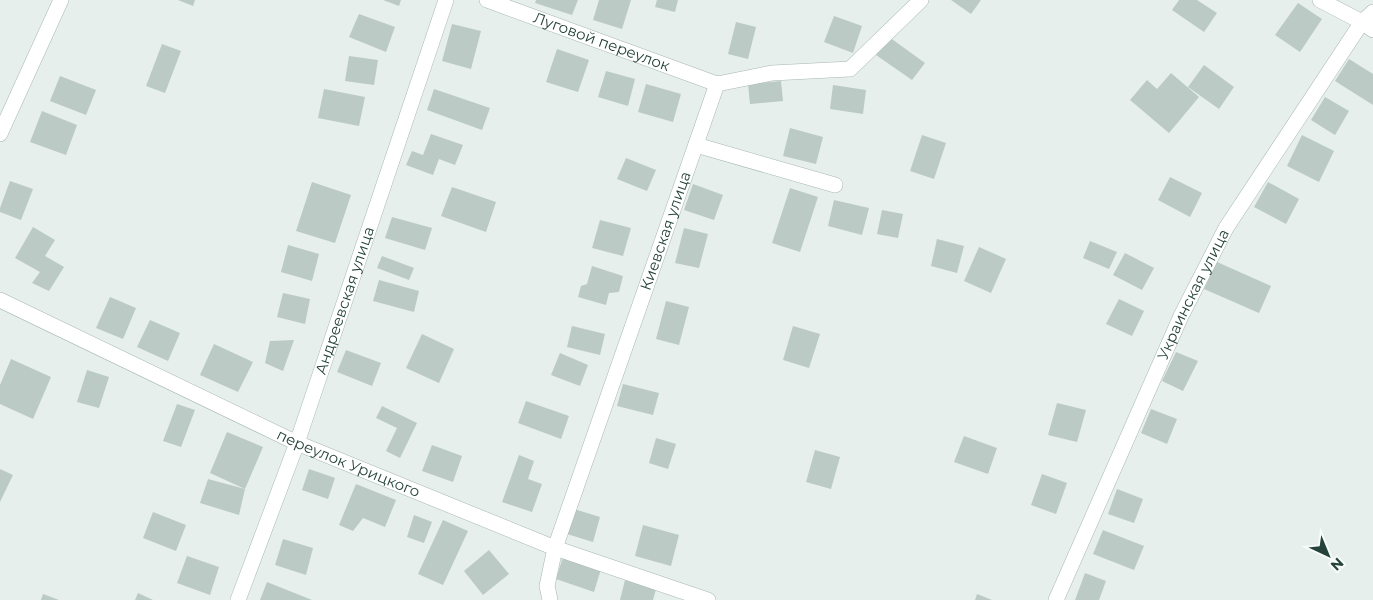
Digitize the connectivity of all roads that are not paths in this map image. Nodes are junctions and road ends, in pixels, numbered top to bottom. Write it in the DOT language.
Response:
graph roads {
  1 [pos="61,0"];
  2 [pos="446,0"];
  3 [pos="486,0"];
  4 [pos="921,0"];
  5 [pos="1320,0"];
  6 [pos="1369,21"];
  7 [pos="717,84"];
  8 [pos="0,134"];
  9 [pos="696,145"];
  10 [pos="835,186"];
  11 [pos="0,300"];
  12 [pos="297,443"];
  13 [pos="555,548"];
  14 [pos="238,600"];
  15 [pos="550,600"];
  16 [pos="708,600"];
  17 [pos="1056,600"];
  1 -- 8 [label="street"];
  2 -- 12 [label="street, Андреевская улица"];
  3 -- 7 [label="street, Луговой переулок"];
  4 -- 7 [label="street"];
  5 -- 6 [label="street"];
  6 -- 17 [label="street, Украинская улица"];
  7 -- 9 [label="street, Киевская улица"];
  9 -- 10 [label="street"];
  9 -- 13 [label="street, Киевская улица"];
  11 -- 12 [label="street, переулок Урицкого"];
  12 -- 13 [label="street, переулок Урицкого"];
  12 -- 14 [label="street, Андреевская улица"];
  13 -- 15 [label="street, Киевская улица"];
  13 -- 16 [label="street, переулок Урицкого"];
}
